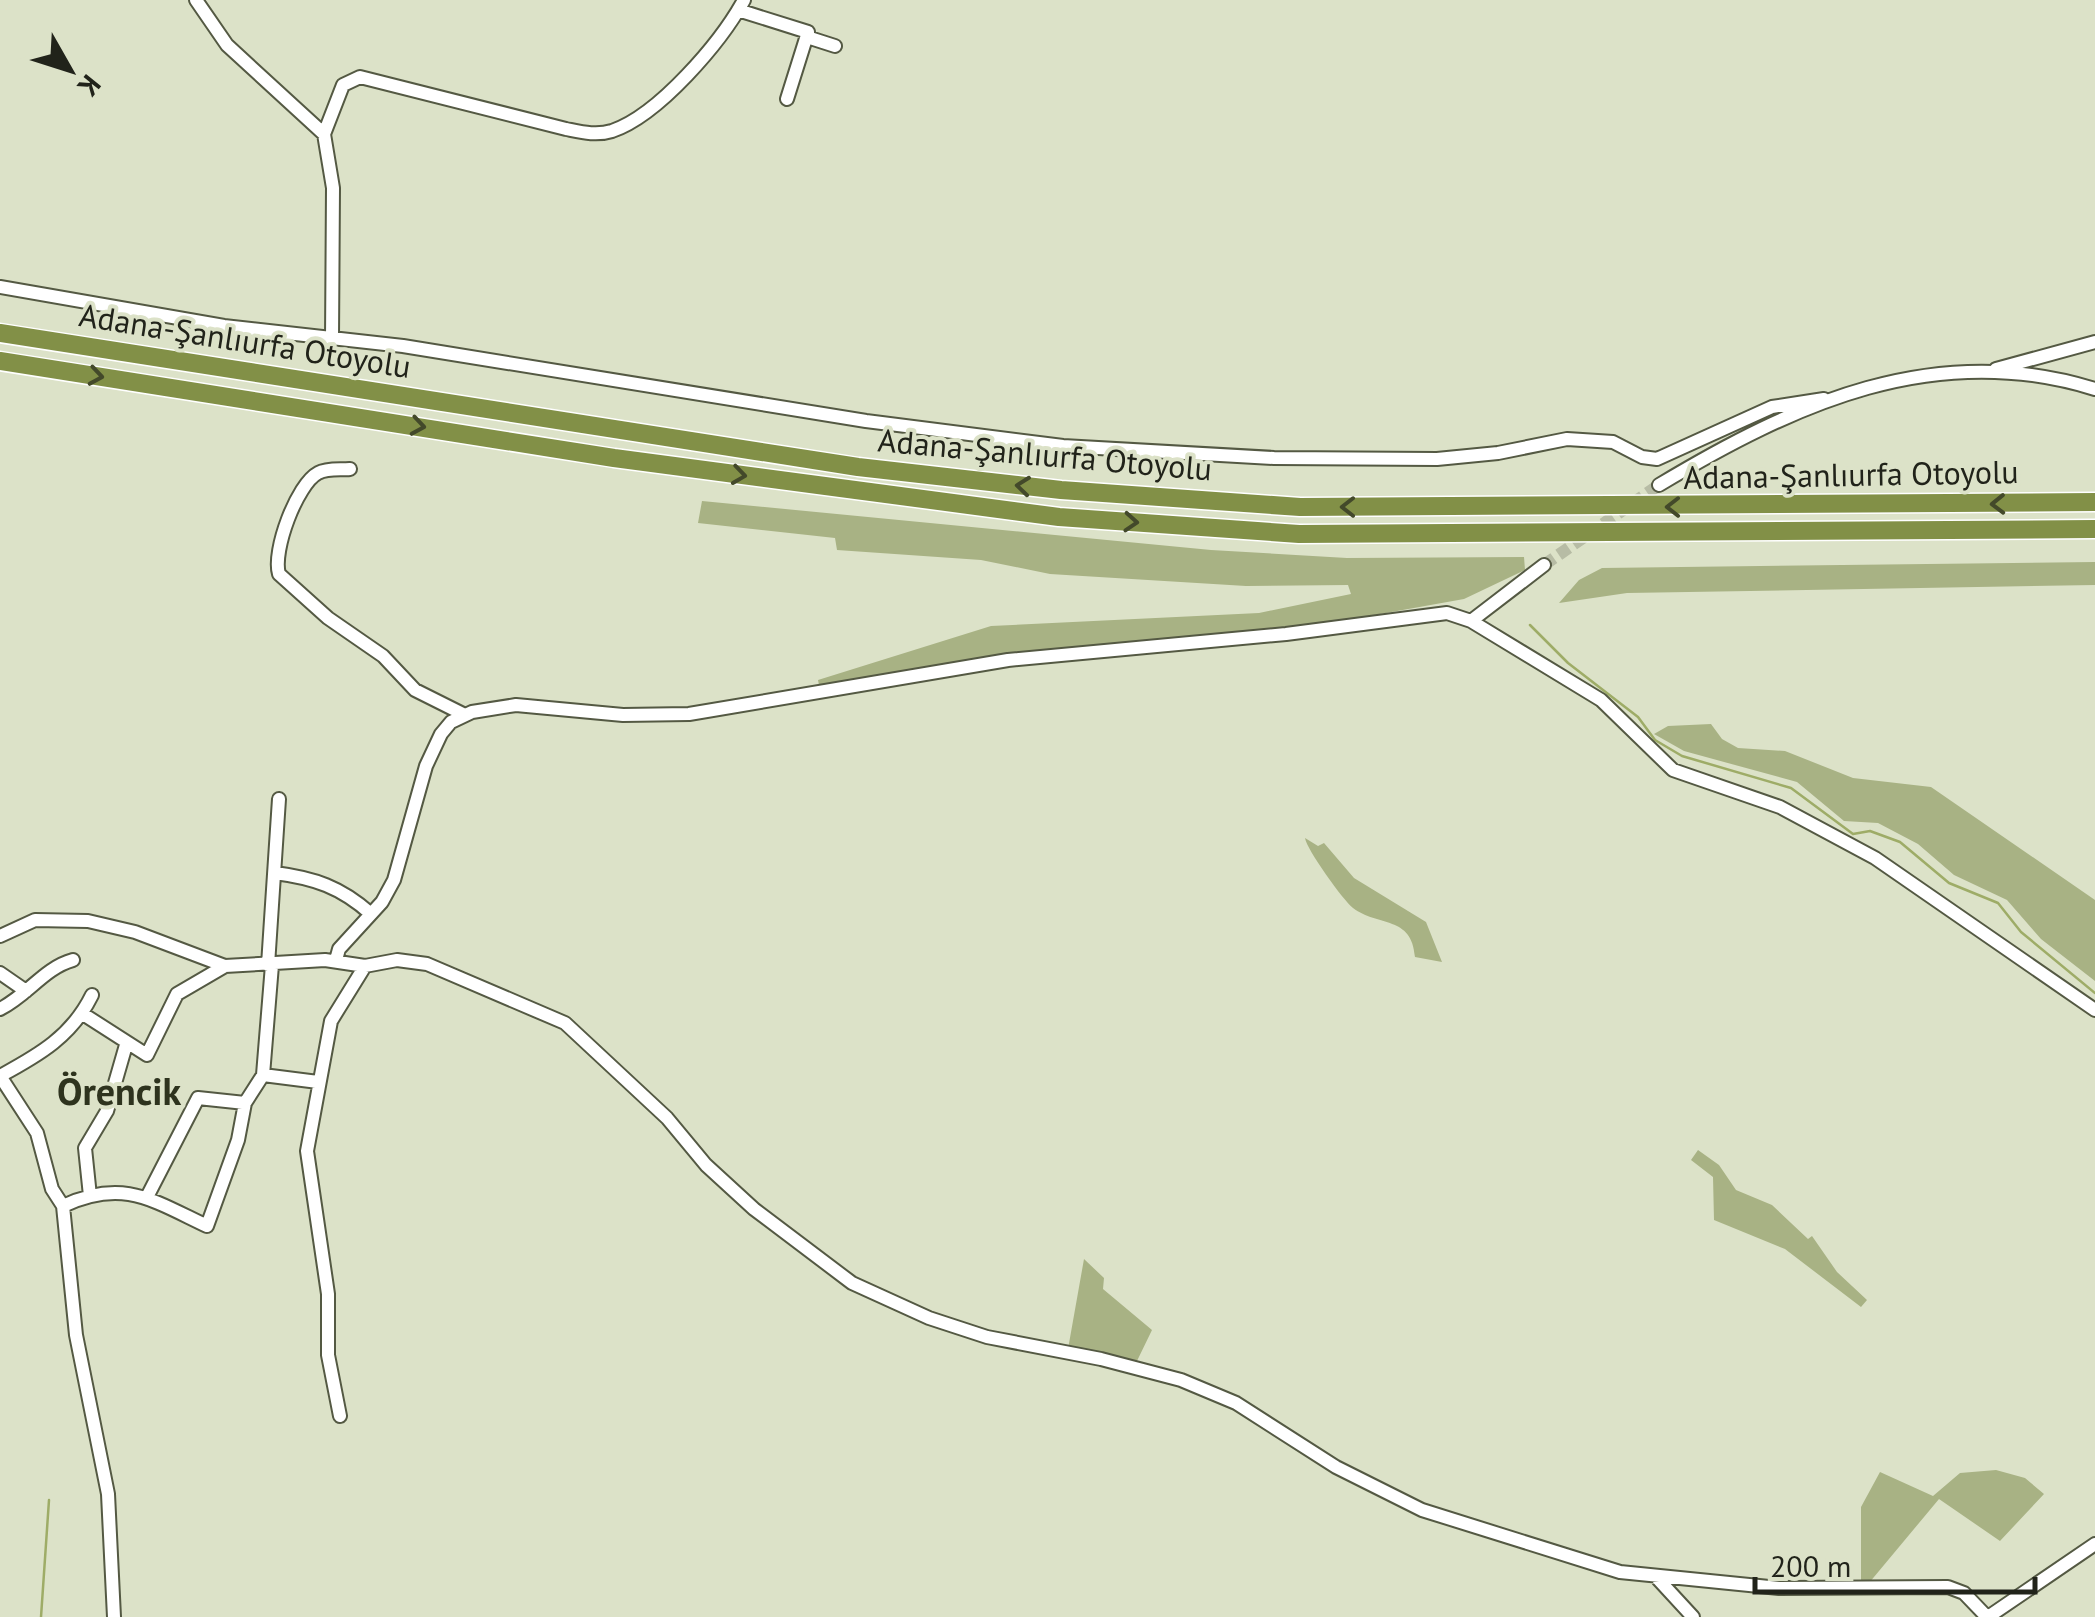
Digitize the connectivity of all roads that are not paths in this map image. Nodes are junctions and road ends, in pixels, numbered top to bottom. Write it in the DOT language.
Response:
graph roads {
  1 [pos="196,0"];
  2 [pos="741,5"];
  3 [pos="806,37"];
  4 [pos="836,46"];
  5 [pos="787,99"];
  6 [pos="324,134"];
  7 [pos="0,287"];
  8 [pos="0,334"];
  9 [pos="332,339"];
  10 [pos="2095,342"];
  11 [pos="0,361"];
  12 [pos="1994,369"];
  13 [pos="2095,389"];
  14 [pos="1824,399"];
  15 [pos="350,469"];
  16 [pos="1659,485"];
  17 [pos="2095,502"];
  18 [pos="2095,529"];
  19 [pos="1544,564"];
  20 [pos="1471,620"];
  21 [pos="465,714"];
  22 [pos="278,799"];
  23 [pos="275,873"];
  24 [pos="371,914"];
  25 [pos="0,936"];
  26 [pos="72,960"];
  27 [pos="336,960"];
  28 [pos="270,965"];
  29 [pos="225,966"];
  30 [pos="365,966"];
  31 [pos="0,973"];
  32 [pos="26,991"];
  33 [pos="92,994"];
  34 [pos="0,1009"];
  35 [pos="2095,1010"];
  36 [pos="83,1014"];
  37 [pos="126,1045"];
  38 [pos="263,1075"];
  39 [pos="0,1076"];
  40 [pos="318,1082"];
  41 [pos="244,1103"];
  42 [pos="90,1196"];
  43 [pos="147,1197"];
  44 [pos="63,1206"];
  45 [pos="340,1416"];
  46 [pos="2095,1544"];
  47 [pos="1658,1579"];
  48 [pos="114,1617"];
  49 [pos="1693,1617"];
  50 [pos="1988,1617"];
  1 -- 6 [label="street"];
  2 -- 3 [label="street"];
  2 -- 6 [label="street"];
  3 -- 4 [label="street"];
  3 -- 5 [label="street"];
  6 -- 9 [label="street"];
  7 -- 9 [label="street"];
  17 -- 8 [label="highway, Adana-Şanlıurfa Otoyolu, one-way"];
  9 -- 14 [label="street"];
  10 -- 12 [label="street"];
  11 -- 18 [label="highway, Adana-Şanlıurfa Otoyolu, one-way"];
  12 -- 13 [label="street"];
  12 -- 14 [label="street"];
  14 -- 16 [label="street"];
  15 -- 21 [label="street"];
  19 -- 20 [label="street"];
  20 -- 21 [label="street"];
  20 -- 35 [label="street"];
  21 -- 24 [label="street"];
  22 -- 23 [label="street"];
  23 -- 24 [label="street"];
  23 -- 28 [label="street"];
  24 -- 27 [label="street"];
  25 -- 29 [label="street"];
  26 -- 32 [label="street"];
  27 -- 28 [label="street"];
  27 -- 30 [label="street"];
  28 -- 29 [label="street"];
  28 -- 38 [label="street"];
  29 -- 37 [label="street"];
  30 -- 40 [label="street"];
  30 -- 47 [label="street"];
  31 -- 32 [label="street"];
  32 -- 34 [label="street"];
  33 -- 36 [label="street"];
  36 -- 37 [label="street"];
  36 -- 39 [label="street"];
  37 -- 42 [label="street"];
  38 -- 40 [label="street"];
  38 -- 41 [label="street"];
  39 -- 44 [label="street"];
  40 -- 45 [label="street"];
  41 -- 43 [label="street"];
  41 -- 43 [label="street"];
  42 -- 43 [label="street"];
  42 -- 44 [label="street"];
  44 -- 48 [label="street"];
  46 -- 50 [label="street"];
  47 -- 49 [label="street"];
  47 -- 50 [label="street"];
}
